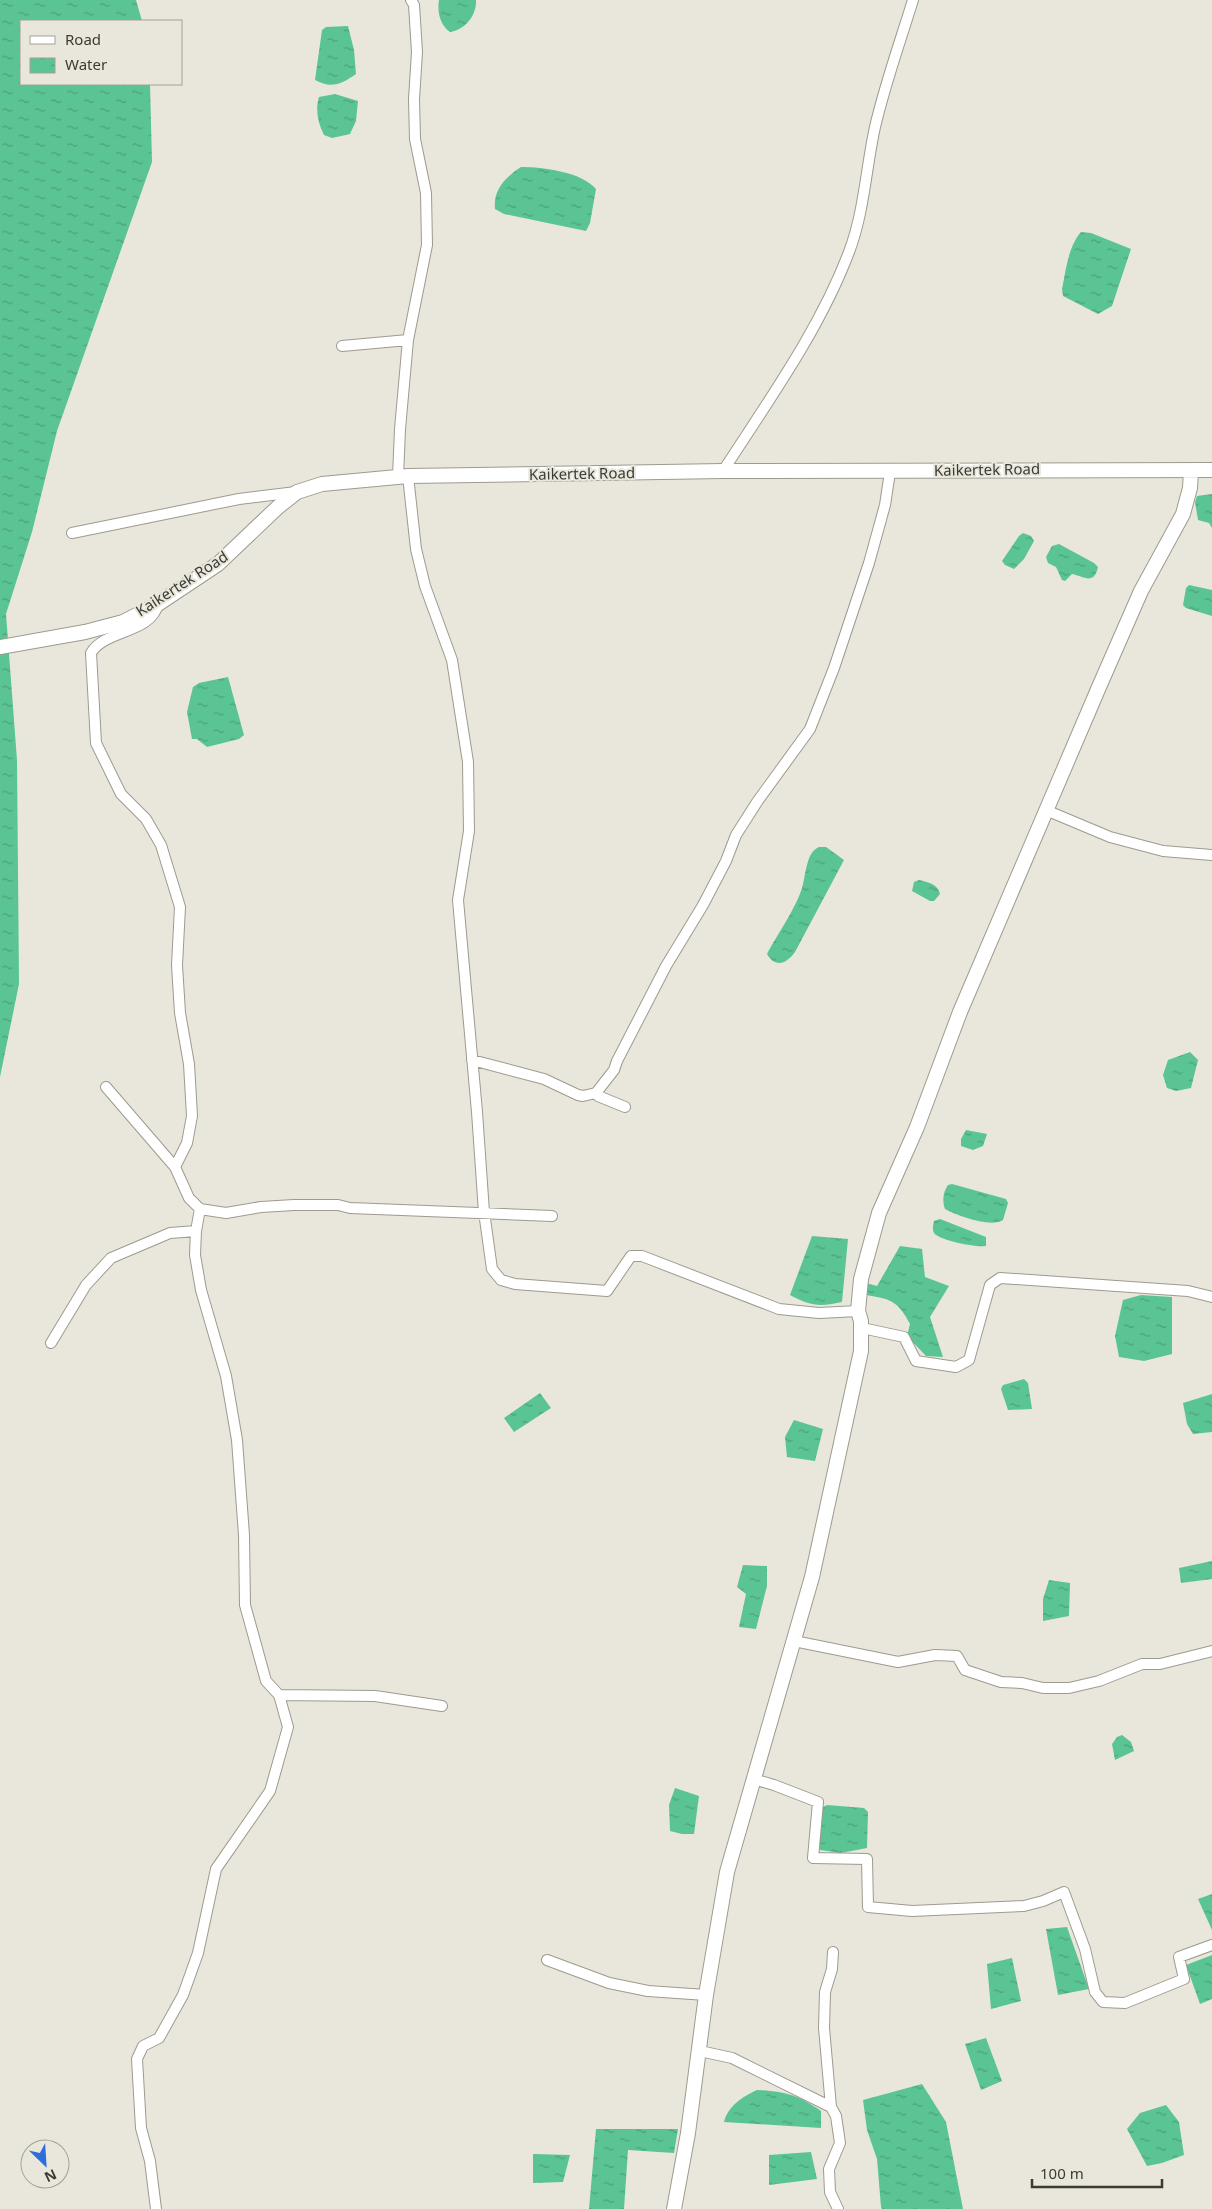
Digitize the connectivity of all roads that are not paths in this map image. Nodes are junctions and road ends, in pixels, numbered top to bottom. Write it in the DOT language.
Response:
graph roads {
  1 [pos="411,0"];
  2 [pos="913,0"];
  3 [pos="408,340"];
  4 [pos="342,346"];
  5 [pos="1212,470"];
  6 [pos="723,471"];
  7 [pos="1191,471"];
  8 [pos="890,472"];
  9 [pos="403,476"];
  10 [pos="297,492"];
  11 [pos="72,533"];
  12 [pos="158,604"];
  13 [pos="0,647"];
  14 [pos="1048,811"];
  15 [pos="1212,855"];
  16 [pos="472,1060"];
  17 [pos="106,1087"];
  18 [pos="596,1094"];
  19 [pos="625,1107"];
  20 [pos="175,1168"];
  21 [pos="200,1209"];
  22 [pos="484,1212"];
  23 [pos="552,1216"];
  24 [pos="196,1230"];
  25 [pos="1212,1297"];
  26 [pos="858,1310"];
  27 [pos="862,1328"];
  28 [pos="51,1343"];
  29 [pos="794,1641"];
  30 [pos="1212,1651"];
  31 [pos="279,1695"];
  32 [pos="442,1706"];
  33 [pos="753,1779"];
  34 [pos="1212,1945"];
  35 [pos="833,1952"];
  36 [pos="547,1960"];
  37 [pos="706,1995"];
  38 [pos="700,2051"];
  39 [pos="831,2108"];
  40 [pos="156,2209"];
  41 [pos="674,2209"];
  42 [pos="838,2209"];
  1 -- 3 [label="street"];
  2 -- 6 [label="street"];
  3 -- 4 [label="street"];
  3 -- 9 [label="street"];
  5 -- 7 [label="main road, Kaikertek Road"];
  6 -- 8 [label="main road, Kaikertek Road"];
  6 -- 9 [label="main road, Kaikertek Road"];
  7 -- 8 [label="main road, Kaikertek Road"];
  7 -- 14 [label="main road"];
  8 -- 18 [label="street"];
  9 -- 10 [label="main road, Kaikertek Road"];
  9 -- 16 [label="street"];
  10 -- 11 [label="street"];
  10 -- 12 [label="main road, Kaikertek Road"];
  12 -- 13 [label="main road, Kaikertek Road"];
  12 -- 20 [label="street"];
  14 -- 15 [label="street"];
  14 -- 26 [label="main road"];
  16 -- 18 [label="street"];
  16 -- 22 [label="street"];
  17 -- 20 [label="street"];
  18 -- 19 [label="street"];
  20 -- 21 [label="street"];
  21 -- 22 [label="street"];
  21 -- 24 [label="street"];
  22 -- 23 [label="street"];
  22 -- 26 [label="street"];
  24 -- 28 [label="street"];
  24 -- 31 [label="street"];
  25 -- 27 [label="street"];
  26 -- 27 [label="main road"];
  27 -- 29 [label="main road"];
  29 -- 30 [label="street"];
  29 -- 33 [label="main road"];
  31 -- 32 [label="street"];
  31 -- 40 [label="street"];
  33 -- 34 [label="street"];
  33 -- 37 [label="main road"];
  35 -- 39 [label="street"];
  36 -- 37 [label="street"];
  37 -- 38 [label="main road"];
  38 -- 39 [label="street"];
  38 -- 41 [label="main road"];
  39 -- 42 [label="street"];
}
